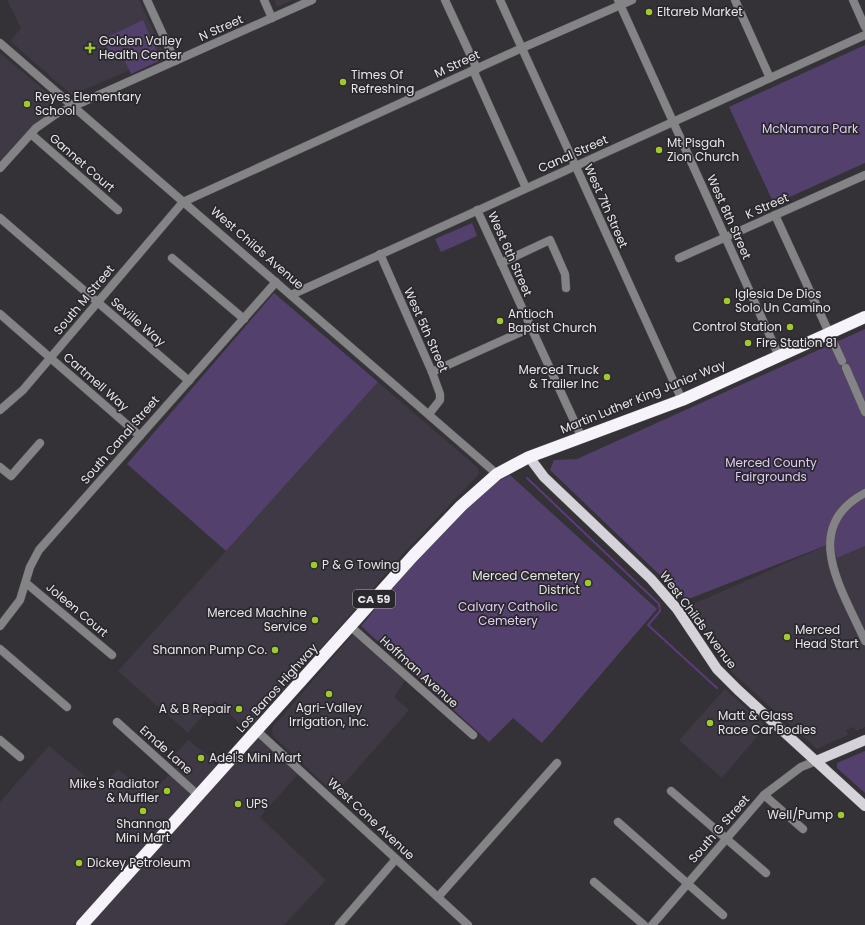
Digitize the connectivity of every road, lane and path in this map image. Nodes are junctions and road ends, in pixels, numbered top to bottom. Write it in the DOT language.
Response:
graph roads {
  1 [pos="147,0"];
  2 [pos="264,0"];
  3 [pos="312,0"];
  4 [pos="445,0"];
  5 [pos="500,0"];
  6 [pos="632,0"];
  7 [pos="735,0"];
  8 [pos="853,0"];
  9 [pos="619,3"];
  10 [pos="272,18"];
  11 [pos="865,26"];
  12 [pos="865,35"];
  13 [pos="0,43"];
  14 [pos="522,48"];
  15 [pos="175,61"];
  16 [pos="475,70"];
  17 [pos="770,78"];
  18 [pos="73,106"];
  19 [pos="673,122"];
  20 [pos="31,134"];
  21 [pos="574,167"];
  22 [pos="0,168"];
  23 [pos="865,175"];
  24 [pos="526,188"];
  25 [pos="184,202"];
  26 [pos="118,210"];
  27 [pos="478,210"];
  28 [pos="775,215"];
  29 [pos="0,218"];
  30 [pos="725,238"];
  31 [pos="380,254"];
  32 [pos="172,258"];
  33 [pos="679,258"];
  34 [pos="501,263"];
  35 [pos="276,282"];
  36 [pos="566,288"];
  37 [pos="291,295"];
  38 [pos="97,303"];
  39 [pos="0,314"];
  40 [pos="865,317"];
  41 [pos="244,318"];
  42 [pos="530,328"];
  43 [pos="830,332"];
  44 [pos="779,356"];
  45 [pos="51,358"];
  46 [pos="432,372"];
  47 [pos="189,381"];
  48 [pos="682,400"];
  49 [pos="0,410"];
  50 [pos="865,412"];
  51 [pos="429,414"];
  52 [pos="140,436"];
  53 [pos="582,438"];
  54 [pos="40,443"];
  55 [pos="529,457"];
  56 [pos="0,467"];
  57 [pos="497,474"];
  58 [pos="865,493"];
  59 [pos="26,583"];
  60 [pos="0,626"];
  61 [pos="350,626"];
  62 [pos="865,641"];
  63 [pos="0,649"];
  64 [pos="112,655"];
  65 [pos="67,707"];
  66 [pos="117,722"];
  67 [pos="257,731"];
  68 [pos="473,735"];
  69 [pos="0,740"];
  70 [pos="865,740"];
  71 [pos="20,757"];
  72 [pos="816,761"];
  73 [pos="557,763"];
  74 [pos="671,791"];
  75 [pos="764,795"];
  76 [pos="199,796"];
  77 [pos="865,806"];
  78 [pos="618,822"];
  79 [pos="803,829"];
  80 [pos="726,839"];
  81 [pos="396,859"];
  82 [pos="766,873"];
  83 [pos="594,882"];
  84 [pos="687,884"];
  85 [pos="438,897"];
  86 [pos="723,915"];
  87 [pos="82,925"];
  88 [pos="339,925"];
  89 [pos="468,925"];
  90 [pos="644,925"];
  91 [pos="652,925"];
  1 -- 15 [label="street"];
  2 -- 10 [label="street"];
  3 -- 10 [label="street, N Street"];
  4 -- 16 [label="street"];
  5 -- 14 [label="street, West 7th Street"];
  6 -- 9 [label="street, M Street"];
  7 -- 17 [label="street"];
  8 -- 11 [label="street"];
  9 -- 14 [label="street, M Street"];
  9 -- 19 [label="street, West 8th Street"];
  10 -- 15 [label="street, N Street"];
  12 -- 17 [label="street, Canal Street"];
  13 -- 18 [label="street, West Childs Avenue"];
  14 -- 16 [label="street, M Street"];
  14 -- 21 [label="street, West 7th Street"];
  15 -- 18 [label="street, N Street"];
  16 -- 24 [label="street"];
  16 -- 25 [label="street, M Street"];
  17 -- 19 [label="street, Canal Street"];
  18 -- 20 [label="street, N Street"];
  18 -- 25 [label="street, West Childs Avenue"];
  19 -- 21 [label="street, Canal Street"];
  19 -- 30 [label="street, West 8th Street"];
  20 -- 22 [label="street, N Street"];
  20 -- 26 [label="street, Gannet Court"];
  21 -- 24 [label="street, Canal Street"];
  21 -- 48 [label="street, West 7th Street"];
  23 -- 28 [label="street, K Street"];
  24 -- 27 [label="street, Canal Street"];
  25 -- 35 [label="street, West Childs Avenue"];
  25 -- 38 [label="street, South M Street"];
  27 -- 31 [label="street, Canal Street"];
  27 -- 34 [label="street, West 6th Street"];
  28 -- 30 [label="street, K Street"];
  28 -- 43 [label="street"];
  29 -- 38 [label="street, Seville Way"];
  30 -- 33 [label="street, K Street"];
  30 -- 44 [label="street, West 8th Street"];
  31 -- 37 [label="street, Canal Street"];
  31 -- 46 [label="street, West 5th Street"];
  32 -- 41 [label="street"];
  34 -- 36 [label="street"];
  34 -- 42 [label="street, West 6th Street"];
  35 -- 37 [label="street, West Childs Avenue"];
  35 -- 41 [label="street, South Canal Street"];
  37 -- 51 [label="street, West Childs Avenue"];
  38 -- 45 [label="street, South M Street"];
  38 -- 47 [label="street, Seville Way"];
  39 -- 45 [label="street, Cartmell Way"];
  40 -- 43 [label="highway, Martin Luther King Junior Way / CA 59"];
  41 -- 47 [label="street, South Canal Street"];
  42 -- 46 [label="street"];
  42 -- 53 [label="street, West 6th Street"];
  43 -- 44 [label="highway, Martin Luther King Junior Way / CA 59"];
  43 -- 50 [label="street"];
  44 -- 48 [label="highway, Martin Luther King Junior Way / CA 59"];
  45 -- 49 [label="street, South M Street"];
  45 -- 52 [label="street, Cartmell Way"];
  46 -- 51 [label="street, West 5th Street"];
  47 -- 52 [label="street, South Canal Street"];
  48 -- 53 [label="highway, Martin Luther King Junior Way / CA 59"];
  51 -- 57 [label="street, West Childs Avenue"];
  52 -- 59 [label="street, South Canal Street"];
  53 -- 55 [label="highway, Martin Luther King Junior Way / CA 59"];
  54 -- 56 [label="street"];
  55 -- 57 [label="highway, Martin Luther King Junior Way / CA 59"];
  55 -- 72 [label="main road, West Childs Avenue"];
  57 -- 61 [label="highway, Los Banos Highway / CA 59"];
  58 -- 62 [label="street"];
  59 -- 60 [label="street, South Canal Street"];
  59 -- 64 [label="street, Joleen Court"];
  61 -- 67 [label="highway, Los Banos Highway / CA 59"];
  61 -- 68 [label="street, Hoffman Avenue"];
  63 -- 65 [label="street"];
  66 -- 76 [label="street, Emde Lane"];
  67 -- 76 [label="highway, Los Banos Highway / CA 59"];
  67 -- 81 [label="street, West Cone Avenue"];
  69 -- 71 [label="street"];
  70 -- 72 [label="main road"];
  72 -- 75 [label="street, South G Street"];
  72 -- 77 [label="main road, West Childs Avenue"];
  73 -- 85 [label="street"];
  74 -- 80 [label="street"];
  75 -- 79 [label="street"];
  75 -- 80 [label="street, South G Street"];
  76 -- 87 [label="highway, Los Banos Highway / CA 59"];
  78 -- 84 [label="street"];
  80 -- 82 [label="street"];
  80 -- 84 [label="street, South G Street"];
  81 -- 85 [label="street, West Cone Avenue"];
  81 -- 88 [label="street"];
  83 -- 90 [label="street"];
  84 -- 86 [label="street"];
  84 -- 91 [label="street, South G Street"];
  85 -- 89 [label="street, West Cone Avenue"];
}
